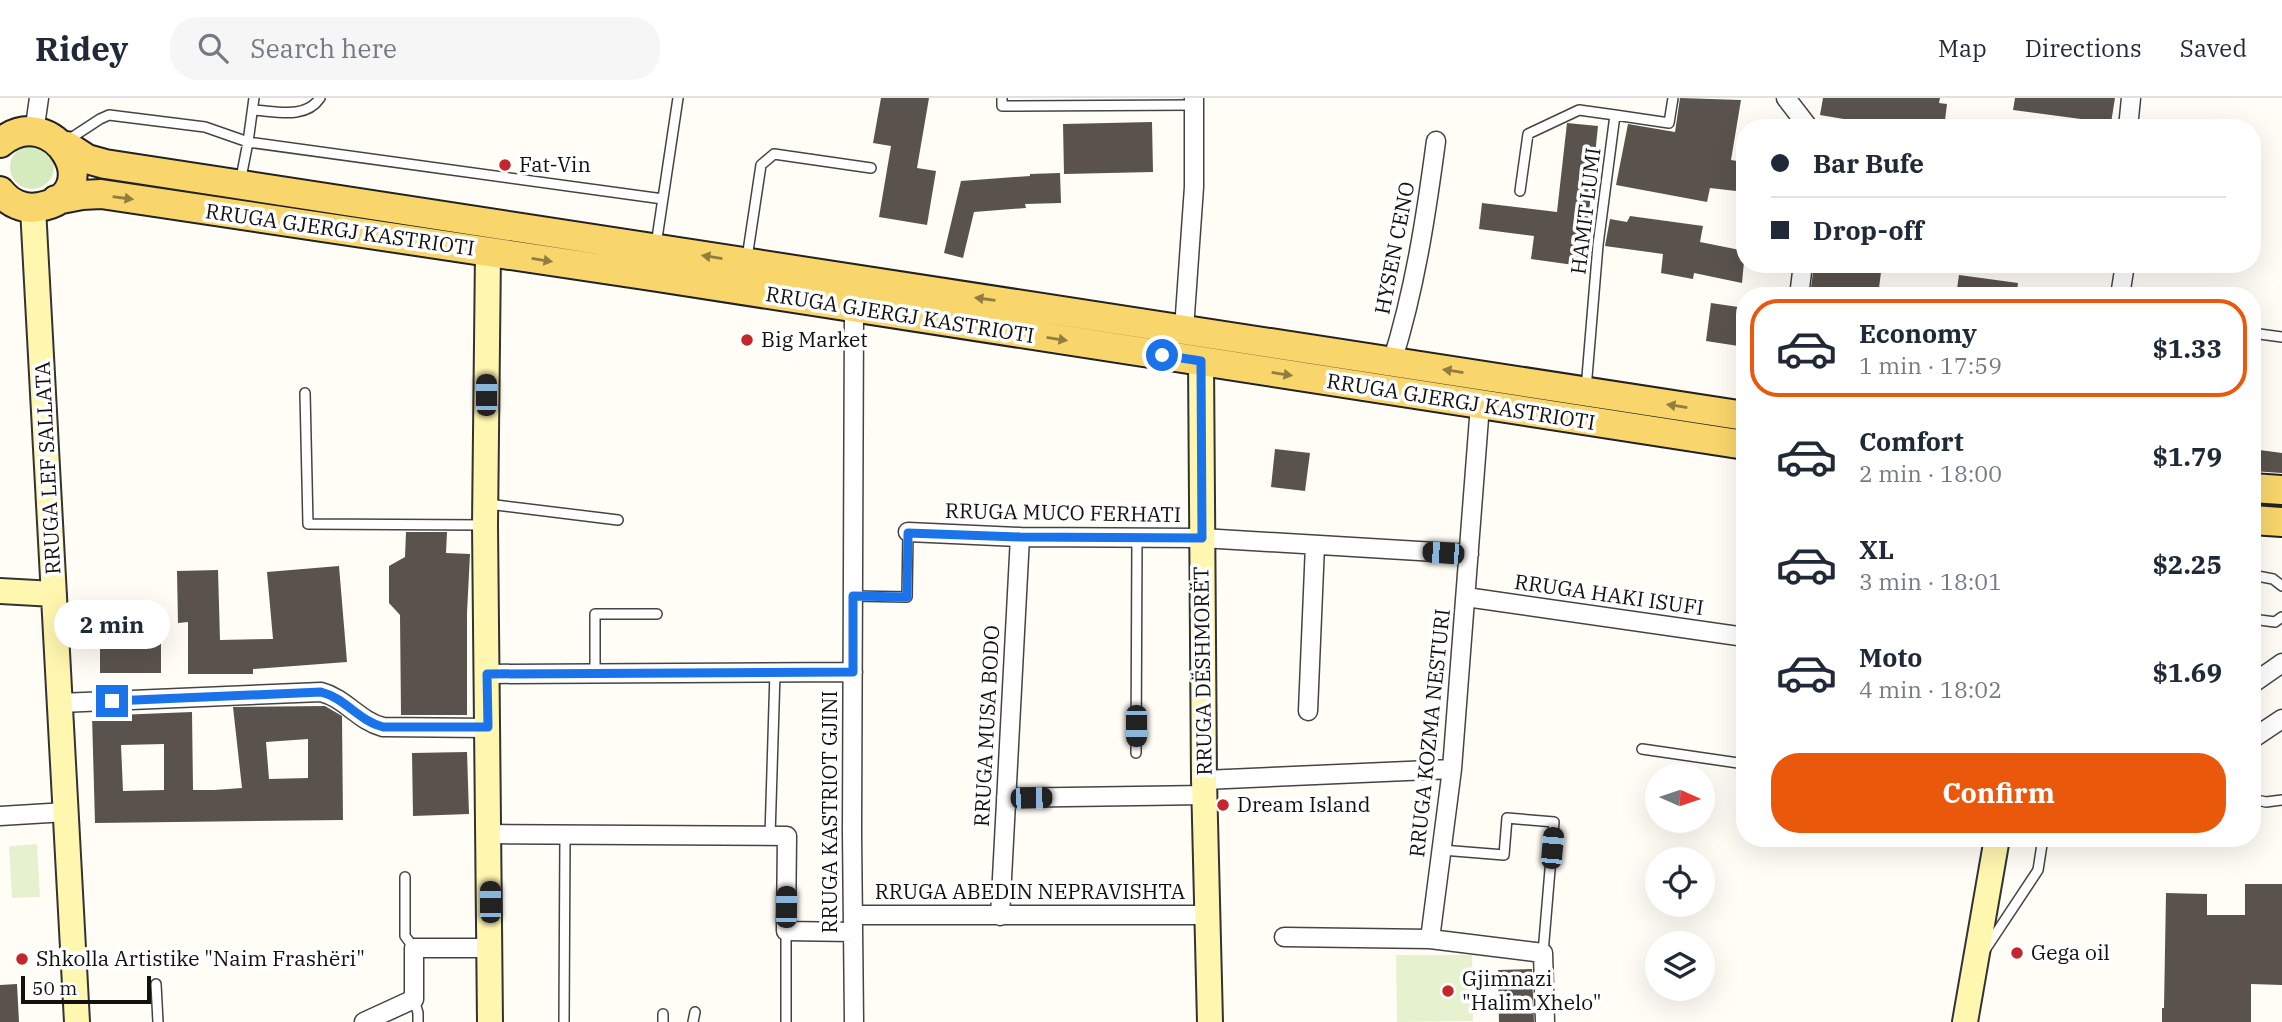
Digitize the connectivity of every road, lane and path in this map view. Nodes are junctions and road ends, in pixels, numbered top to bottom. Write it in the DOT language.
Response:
graph roads {
  1 [pos="39,98"];
  2 [pos="254,98"];
  3 [pos="320,98"];
  4 [pos="678,98"];
  5 [pos="1002,98"];
  6 [pos="1673,98"];
  7 [pos="1786,98"];
  8 [pos="2131,98"];
  9 [pos="1193,102"];
  10 [pos="253,110"];
  11 [pos="1615,115"];
  12 [pos="1802,119"];
  13 [pos="2129,119"];
  14 [pos="35,126"];
  15 [pos="3,138"];
  16 [pos="1436,141"];
  17 [pos="247,142"];
  18 [pos="66,144"];
  19 [pos="871,168"];
  20 [pos="239,184"];
  21 [pos="0,191"];
  22 [pos="1520,191"];
  23 [pos="663,199"];
  24 [pos="45,204"];
  25 [pos="656,248"];
  26 [pos="488,252"];
  27 [pos="746,262"];
  28 [pos="854,308"];
  29 [pos="1184,329"];
  30 [pos="2261,334"];
  31 [pos="2282,337"];
  32 [pos="1201,361"];
  33 [pos="1392,362"];
  34 [pos="1586,391"];
  35 [pos="305,393"];
  36 [pos="1479,405"];
  37 [pos="1736,415"];
  38 [pos="1736,445"];
  39 [pos="2261,489"];
  40 [pos="2282,490"];
  41 [pos="485,515"];
  42 [pos="618,520"];
  43 [pos="2261,521"];
  44 [pos="2282,522"];
  45 [pos="908,533"];
  46 [pos="1020,537"];
  47 [pos="1137,538"];
  48 [pos="1202,538"];
  49 [pos="1315,545"];
  50 [pos="1469,554"];
  51 [pos="2261,577"];
  52 [pos="2282,586"];
  53 [pos="0,591"];
  54 [pos="54,594"];
  55 [pos="853,596"];
  56 [pos="1466,597"];
  57 [pos="657,614"];
  58 [pos="2282,617"];
  59 [pos="2261,620"];
  60 [pos="1736,636"];
  61 [pos="2282,663"];
  62 [pos="853,672"];
  63 [pos="595,673"];
  64 [pos="775,673"];
  65 [pos="487,674"];
  66 [pos="2261,678"];
  67 [pos="60,703"];
  68 [pos="1308,711"];
  69 [pos="2282,719"];
  70 [pos="488,727"];
  71 [pos="2261,733"];
  72 [pos="1643,749"];
  73 [pos="1136,753"];
  74 [pos="1736,763"];
  75 [pos="1452,769"];
  76 [pos="1205,787"];
  77 [pos="1006,798"];
  78 [pos="2282,800"];
  79 [pos="2261,801"];
  80 [pos="66,812"];
  81 [pos="0,816"];
  82 [pos="489,834"];
  83 [pos="565,835"];
  84 [pos="770,836"];
  85 [pos="1995,847"];
  86 [pos="2042,847"];
  87 [pos="1441,850"];
  88 [pos="405,877"];
  89 [pos="1208,915"];
  90 [pos="1000,916"];
  91 [pos="853,923"];
  92 [pos="786,931"];
  93 [pos="1284,937"];
  94 [pos="1430,939"];
  95 [pos="414,948"];
  96 [pos="490,948"];
  97 [pos="1543,953"];
  98 [pos="1975,966"];
  99 [pos="156,984"];
  100 [pos="414,999"];
  101 [pos="695,1012"];
  102 [pos="78,1022"];
  103 [pos="158,1022"];
  104 [pos="364,1022"];
  105 [pos="418,1022"];
  106 [pos="490,1022"];
  107 [pos="564,1022"];
  108 [pos="693,1022"];
  109 [pos="786,1022"];
  110 [pos="854,1022"];
  111 [pos="1210,1022"];
  112 [pos="1545,1022"];
  113 [pos="1965,1022"];
  1 -- 14 [label="street"];
  2 -- 10 [label="lane"];
  3 -- 10 [label="lane"];
  4 -- 23 [label="lane"];
  5 -- 9 [label="lane"];
  6 -- 11 [label="lane"];
  7 -- 12 [label="street"];
  8 -- 13 [label="street"];
  9 -- 29 [label="street"];
  10 -- 17 [label="lane"];
  11 -- 22 [label="lane"];
  11 -- 34 [label="lane, HAMIT LUMI"];
  14 -- 15 [label="main road"];
  14 -- 18 [label="main road, RRUGA GJERGJ KASTRIOTI"];
  16 -- 33 [label="street, HYSEN CENO"];
  17 -- 18 [label="lane"];
  17 -- 20 [label="lane"];
  17 -- 23 [label="lane"];
  18 -- 20 [label="main road, RRUGA GJERGJ KASTRIOTI"];
  18 -- 24 [label="main road"];
  19 -- 27 [label="lane"];
  20 -- 25 [label="main road, RRUGA GJERGJ KASTRIOTI"];
  21 -- 24 [label="main road"];
  23 -- 25 [label="lane"];
  24 -- 26 [label="main road, RRUGA GJERGJ KASTRIOTI, one-way"];
  24 -- 54 [label="street, RRUGA LEF SALLATA"];
  27 -- 25 [label="main road, RRUGA GJERGJ KASTRIOTI, one-way"];
  26 -- 28 [label="main road, RRUGA GJERGJ KASTRIOTI, one-way"];
  26 -- 41 [label="street"];
  29 -- 27 [label="main road, RRUGA GJERGJ KASTRIOTI, one-way"];
  28 -- 32 [label="main road, RRUGA GJERGJ KASTRIOTI, one-way"];
  28 -- 55 [label="street, RRUGA KASTRIOT GJINI"];
  29 -- 33 [label="main road, RRUGA GJERGJ KASTRIOTI"];
  30 -- 31 [label="lane"];
  32 -- 36 [label="main road, RRUGA GJERGJ KASTRIOTI, one-way"];
  32 -- 48 [label="street, RRUGA DËSHMORËT"];
  34 -- 33 [label="main road, RRUGA GJERGJ KASTRIOTI, one-way"];
  37 -- 34 [label="main road, RRUGA GJERGJ KASTRIOTI, one-way"];
  35 -- 41 [label="lane"];
  36 -- 38 [label="main road, RRUGA GJERGJ KASTRIOTI"];
  36 -- 50 [label="street, RRUGA KOZMA NESTURI"];
  39 -- 40 [label="main road"];
  41 -- 42 [label="lane"];
  41 -- 65 [label="street"];
  43 -- 44 [label="main road"];
  45 -- 46 [label="street, RRUGA MUCO FERHATI"];
  45 -- 55 [label="lane"];
  46 -- 47 [label="street, RRUGA MUCO FERHATI"];
  46 -- 77 [label="street, RRUGA MUSA BODO"];
  47 -- 48 [label="street, RRUGA MUCO FERHATI"];
  47 -- 73 [label="lane"];
  48 -- 49 [label="street, RRUGA MUCO FERHATI"];
  48 -- 76 [label="street, RRUGA DËSHMORËT"];
  49 -- 50 [label="street, RRUGA MUCO FERHATI"];
  49 -- 68 [label="street"];
  50 -- 56 [label="street, RRUGA KOZMA NESTURI"];
  51 -- 52 [label="lane"];
  53 -- 54 [label="street"];
  54 -- 67 [label="street, RRUGA LEF SALLATA"];
  55 -- 62 [label="street, RRUGA KASTRIOT GJINI"];
  56 -- 60 [label="street, RRUGA HAKI ISUFI"];
  56 -- 75 [label="street, RRUGA KOZMA NESTURI"];
  57 -- 63 [label="lane"];
  58 -- 59 [label="lane"];
  61 -- 66 [label="street"];
  62 -- 64 [label="street"];
  62 -- 91 [label="street, RRUGA KASTRIOT GJINI"];
  63 -- 64 [label="street"];
  63 -- 65 [label="street"];
  64 -- 84 [label="lane"];
  65 -- 70 [label="street"];
  67 -- 70 [label="street"];
  67 -- 80 [label="street, RRUGA LEF SALLATA"];
  69 -- 71 [label="street"];
  70 -- 82 [label="street"];
  72 -- 74 [label="lane"];
  75 -- 76 [label="street"];
  75 -- 87 [label="street, RRUGA KOZMA NESTURI"];
  76 -- 77 [label="street"];
  76 -- 89 [label="street, RRUGA DËSHMORËT"];
  77 -- 90 [label="street, RRUGA MUSA BODO"];
  78 -- 79 [label="lane"];
  80 -- 81 [label="street"];
  80 -- 102 [label="street, RRUGA LEF SALLATA"];
  82 -- 83 [label="street"];
  82 -- 96 [label="street"];
  83 -- 84 [label="street"];
  83 -- 107 [label="lane"];
  84 -- 92 [label="street"];
  85 -- 98 [label="street"];
  86 -- 98 [label="lane"];
  87 -- 94 [label="street, RRUGA KOZMA NESTURI"];
  87 -- 97 [label="lane"];
  88 -- 95 [label="lane"];
  89 -- 90 [label="street, RRUGA ABEDIN NEPRAVISHTA"];
  89 -- 111 [label="street, RRUGA DËSHMORËT"];
  90 -- 91 [label="street, RRUGA ABEDIN NEPRAVISHTA"];
  91 -- 92 [label="street, RRUGA ABEDIN NEPRAVISHTA"];
  91 -- 110 [label="street, RRUGA KASTRIOT GJINI"];
  92 -- 109 [label="lane"];
  93 -- 94 [label="street"];
  94 -- 97 [label="street"];
  95 -- 96 [label="street"];
  95 -- 100 [label="street"];
  96 -- 106 [label="street"];
  97 -- 112 [label="street"];
  98 -- 113 [label="street"];
  99 -- 103 [label="lane"];
  100 -- 104 [label="street"];
  100 -- 105 [label="lane"];
  101 -- 108 [label="lane"];
}
